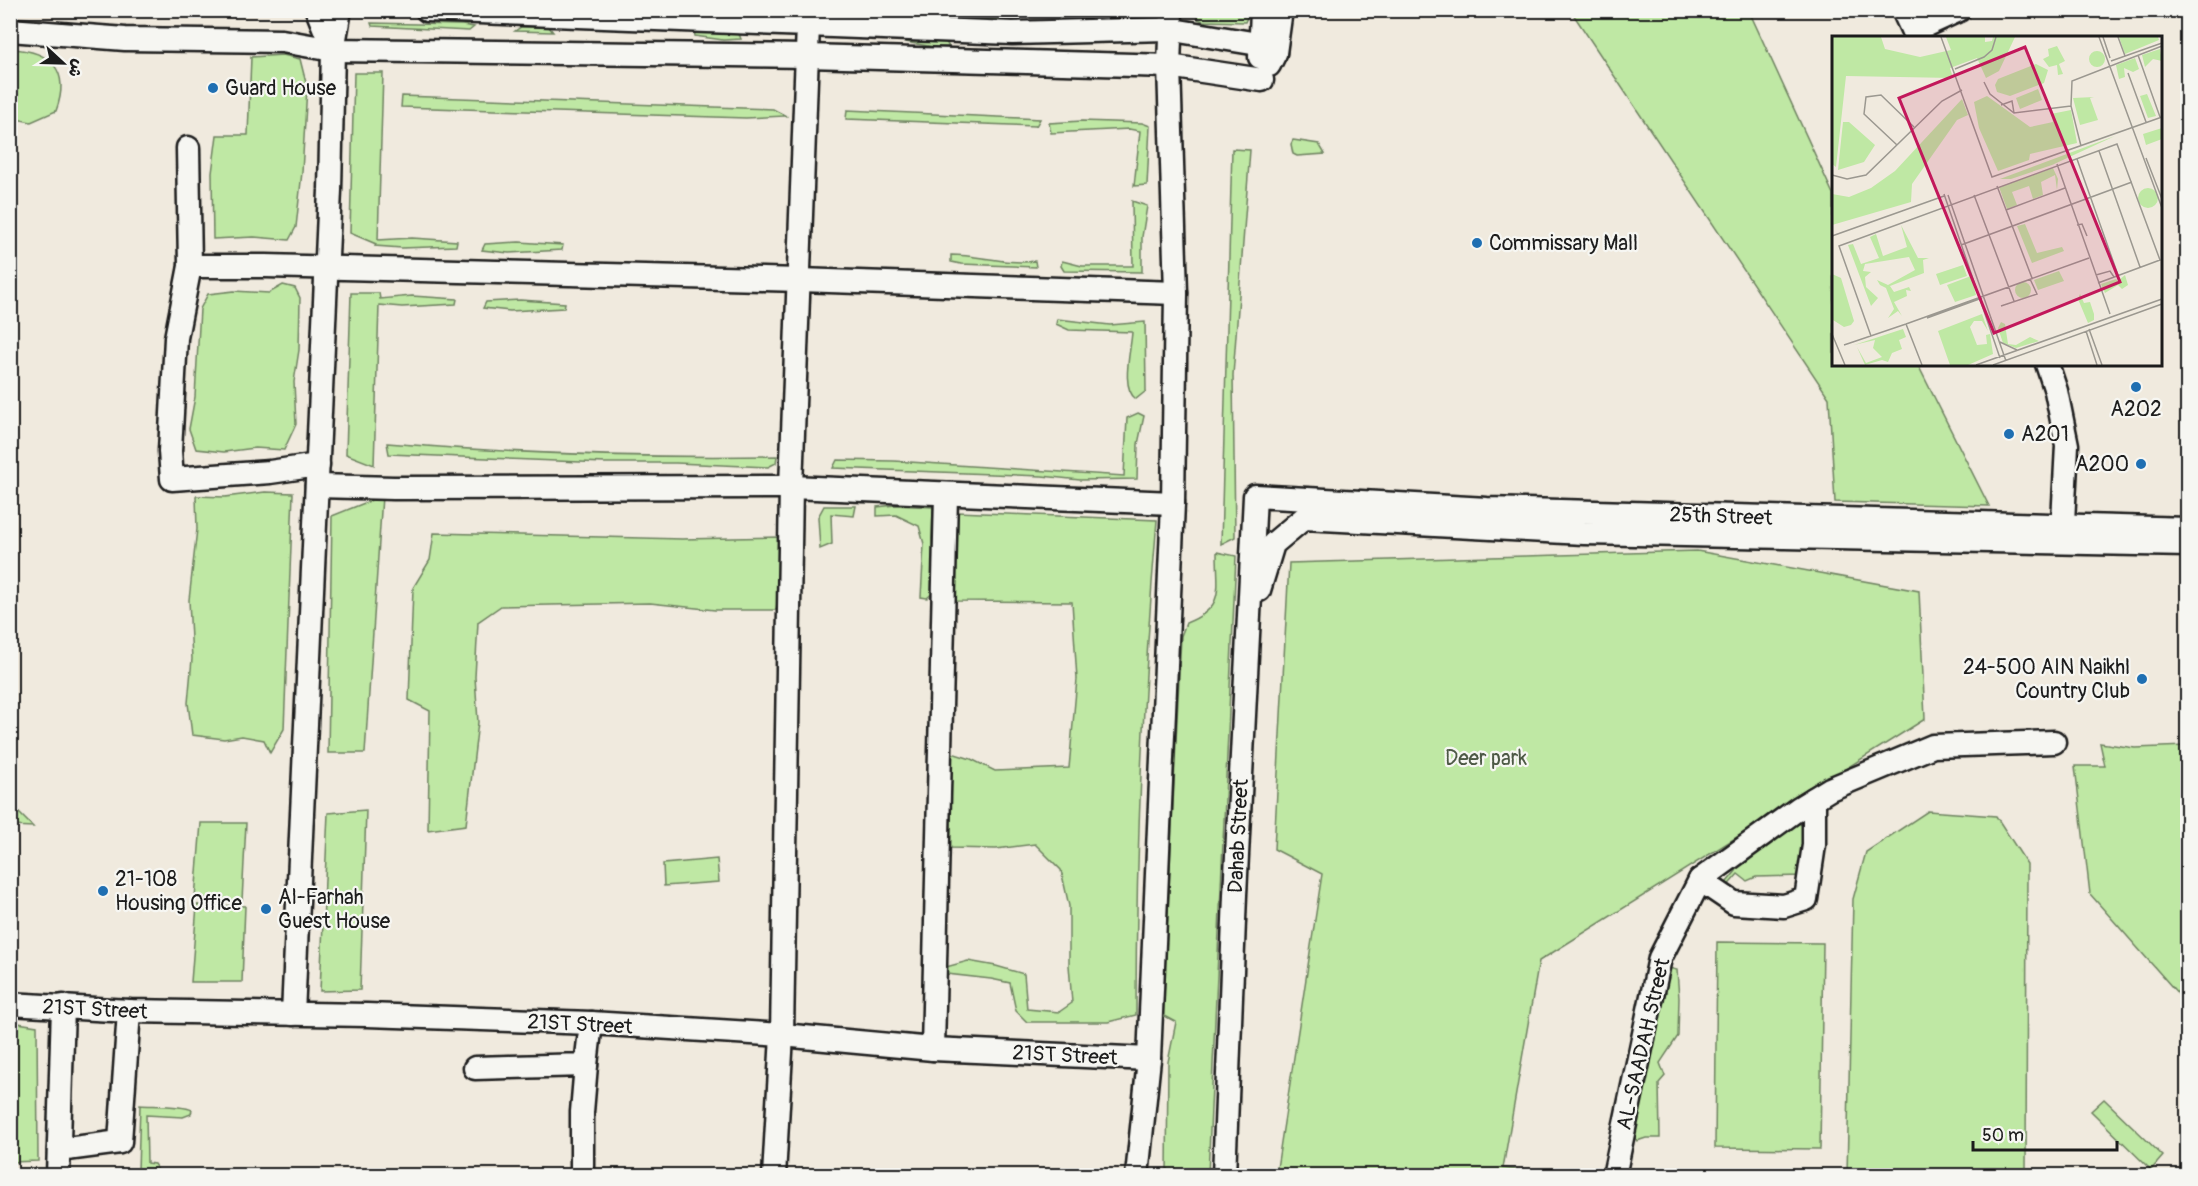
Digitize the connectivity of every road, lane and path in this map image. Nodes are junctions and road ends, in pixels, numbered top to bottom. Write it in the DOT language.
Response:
graph roads {
  1 [pos="317,10"];
  2 [pos="340,10"];
  3 [pos="427,10"];
  4 [pos="1262,10"];
  5 [pos="1281,10"];
  6 [pos="1959,10"];
  7 [pos="1171,20"];
  8 [pos="808,25"];
  9 [pos="1911,26"];
  10 [pos="10,30"];
  11 [pos="1012,33"];
  12 [pos="1267,49"];
  13 [pos="333,50"];
  14 [pos="807,56"];
  15 [pos="1010,62"];
  16 [pos="1169,66"];
  17 [pos="188,148"];
  18 [pos="190,266"];
  19 [pos="327,268"];
  20 [pos="800,280"];
  21 [pos="1176,293"];
  22 [pos="2048,366"];
  23 [pos="317,476"];
  24 [pos="791,487"];
  25 [pos="946,495"];
  26 [pos="1256,496"];
  27 [pos="1173,503"];
  28 [pos="2187,529"];
  29 [pos="2062,534"];
  30 [pos="2187,545"];
  31 [pos="1249,622"];
  32 [pos="2054,742"];
  33 [pos="1814,799"];
  34 [pos="1700,880"];
  35 [pos="10,1005"];
  36 [pos="63,1006"];
  37 [pos="129,1011"];
  38 [pos="293,1014"];
  39 [pos="591,1023"];
  40 [pos="782,1035"];
  41 [pos="933,1049"];
  42 [pos="1149,1059"];
  43 [pos="585,1065"];
  44 [pos="475,1068"];
  45 [pos="59,1150"];
  46 [pos="58,1176"];
  47 [pos="582,1176"];
  48 [pos="774,1176"];
  49 [pos="1137,1176"];
  50 [pos="1224,1176"];
  51 [pos="1614,1176"];
  1 -- 13 [label="street"];
  2 -- 13 [label="street"];
  3 -- 8 [label="street"];
  4 -- 12 [label="street"];
  5 -- 12 [label="street"];
  6 -- 9 [label="street"];
  7 -- 11 [label="street"];
  7 -- 12 [label="street"];
  7 -- 16 [label="street"];
  8 -- 11 [label="street"];
  8 -- 14 [label="street"];
  10 -- 13 [label="street"];
  11 -- 15 [label="street"];
  12 -- 16 [label="street"];
  13 -- 14 [label="street"];
  13 -- 19 [label="street"];
  14 -- 15 [label="street"];
  14 -- 20 [label="street"];
  15 -- 16 [label="street"];
  16 -- 21 [label="street"];
  17 -- 18 [label="street"];
  18 -- 19 [label="street"];
  18 -- 23 [label="street"];
  19 -- 20 [label="street"];
  19 -- 23 [label="street"];
  20 -- 21 [label="street"];
  20 -- 24 [label="street"];
  21 -- 27 [label="street"];
  22 -- 29 [label="street"];
  23 -- 24 [label="street"];
  23 -- 38 [label="street"];
  24 -- 25 [label="street"];
  24 -- 40 [label="street"];
  25 -- 27 [label="street"];
  25 -- 41 [label="street"];
  26 -- 29 [label="street, 25th Street"];
  26 -- 31 [label="street, Dahab Street"];
  27 -- 42 [label="street"];
  28 -- 29 [label="street, 25th Street"];
  29 -- 30 [label="street, 25th Street"];
  29 -- 31 [label="street, 25th Street"];
  31 -- 50 [label="street, Dahab Street"];
  32 -- 33 [label="street, AL-SAADAH Street"];
  33 -- 34 [label="street, AL-SAADAH Street"];
  33 -- 34 [label="street"];
  34 -- 51 [label="street, AL-SAADAH Street"];
  35 -- 36 [label="street, 21ST Street"];
  36 -- 37 [label="street, 21ST Street"];
  36 -- 45 [label="street"];
  37 -- 38 [label="street, 21ST Street"];
  37 -- 45 [label="street"];
  38 -- 39 [label="street, 21ST Street"];
  39 -- 40 [label="street, 21ST Street"];
  39 -- 43 [label="street"];
  40 -- 41 [label="street, 21ST Street"];
  40 -- 48 [label="street"];
  41 -- 42 [label="street, 21ST Street"];
  42 -- 49 [label="street"];
  43 -- 44 [label="street"];
  43 -- 47 [label="street"];
  45 -- 46 [label="street"];
}
